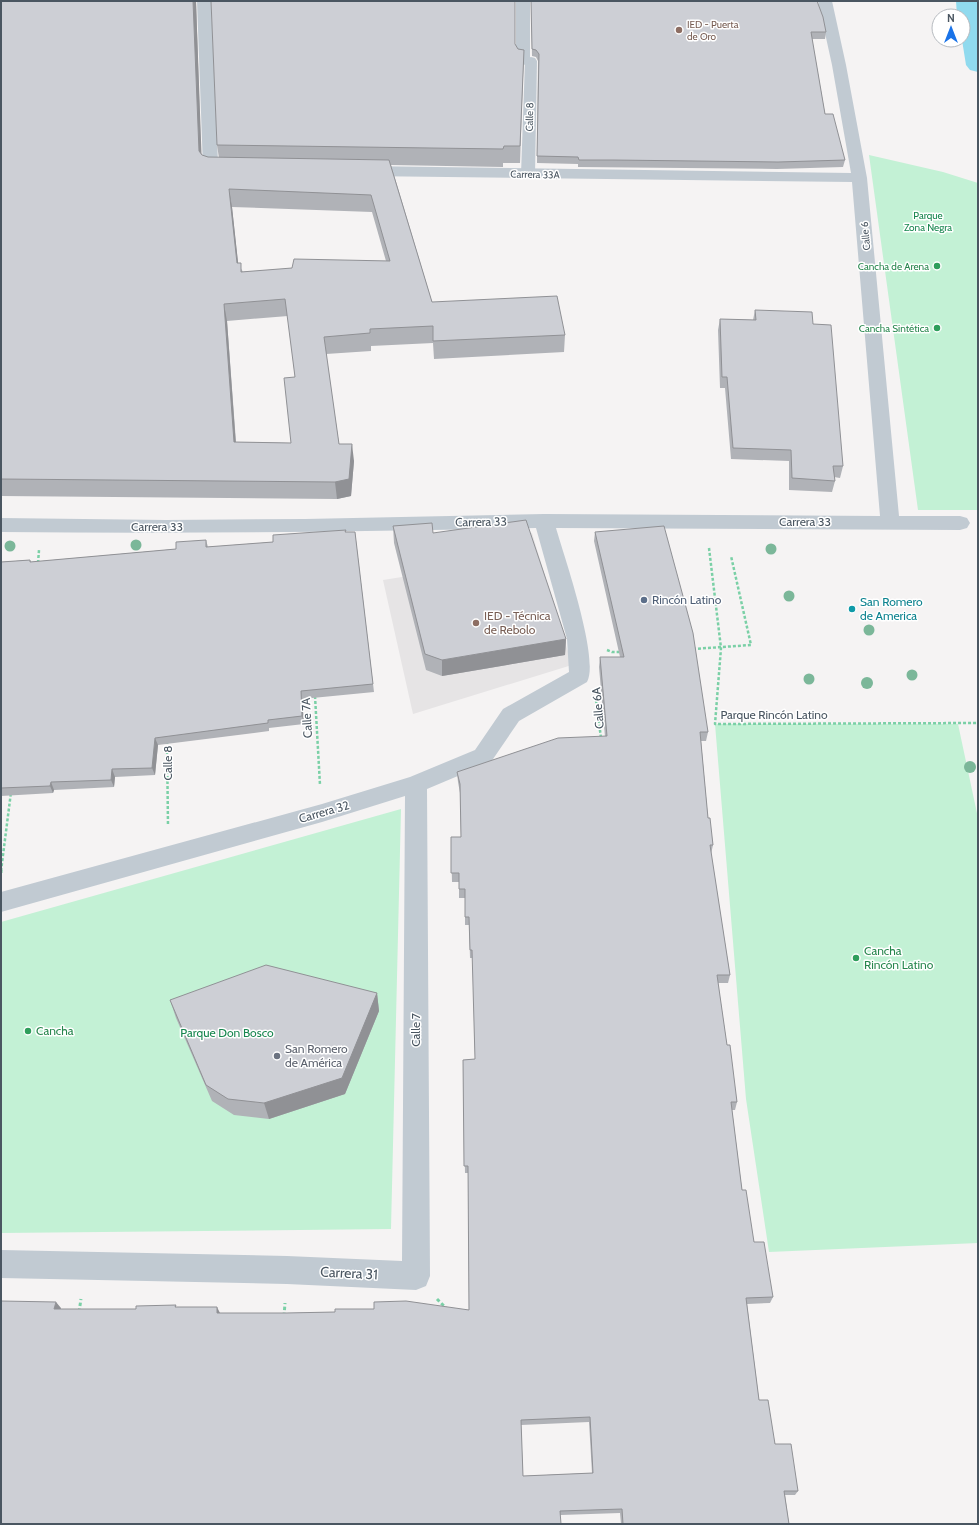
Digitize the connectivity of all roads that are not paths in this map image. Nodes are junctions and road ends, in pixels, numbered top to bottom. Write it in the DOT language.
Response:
graph roads {
  1 [pos="204,1"];
  2 [pos="523,1"];
  3 [pos="825,1"];
  4 [pos="527,61"];
  5 [pos="242,169"];
  6 [pos="346,170"];
  7 [pos="528,174"];
  8 [pos="860,178"];
  9 [pos="544,521"];
  10 [pos="890,522"];
  11 [pos="960,523"];
  12 [pos="1,525"];
  13 [pos="416,784"];
  14 [pos="1,902"];
  15 [pos="1,1264"];
  16 [pos="416,1276"];
  1 -- 5 [label="street"];
  2 -- 4 [label="street, Calle 8"];
  3 -- 8 [label="street, Calle 6"];
  4 -- 7 [label="lane, Calle 8"];
  6 -- 7 [label="street, Carrera 33A"];
  7 -- 8 [label="street, Carrera 33A"];
  8 -- 10 [label="street, Calle 6"];
  9 -- 10 [label="street, Carrera 33"];
  9 -- 12 [label="street, Carrera 33"];
  9 -- 13 [label="street, Carrera 32"];
  10 -- 11 [label="street, Carrera 33"];
  13 -- 14 [label="street, Carrera 32"];
  13 -- 16 [label="street, Calle 7"];
  15 -- 16 [label="street, Carrera 31"];
}
